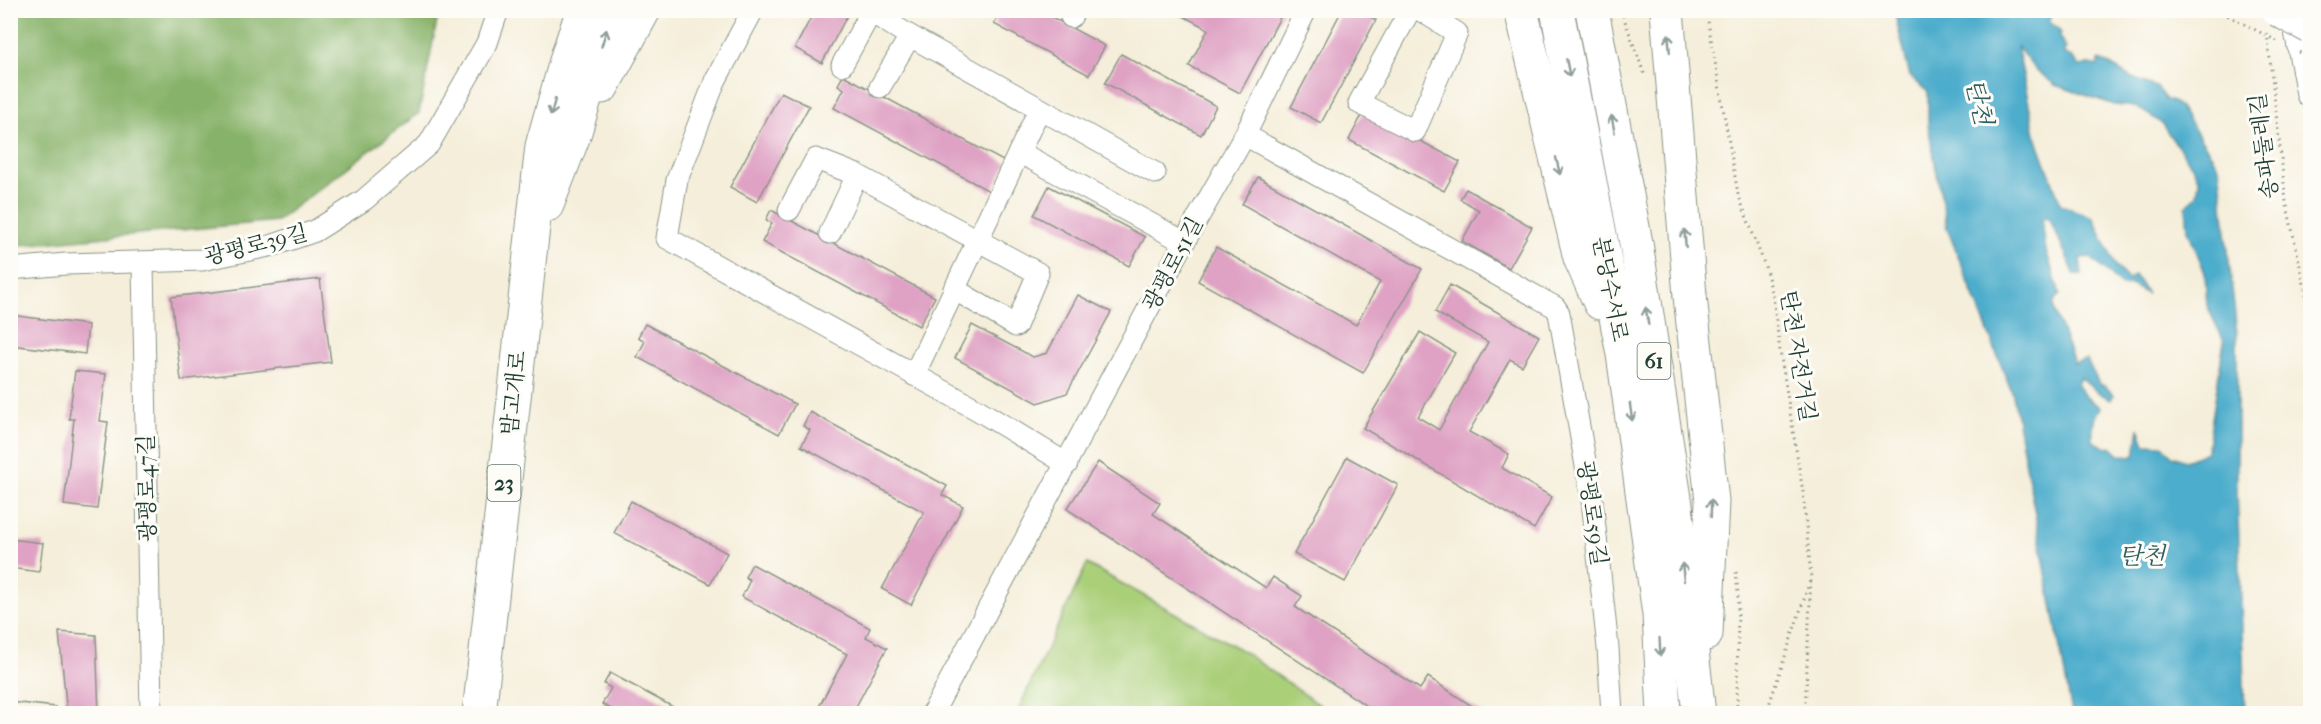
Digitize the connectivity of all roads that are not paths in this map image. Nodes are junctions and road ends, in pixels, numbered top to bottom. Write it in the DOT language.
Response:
graph roads {
  1 [pos="498,10"];
  2 [pos="583,10"];
  3 [pos="612,10"];
  4 [pos="644,10"];
  5 [pos="753,10"];
  6 [pos="1410,10"];
  7 [pos="1420,10"];
  8 [pos="1521,10"];
  9 [pos="1557,10"];
  10 [pos="1592,10"];
  11 [pos="1667,10"];
  12 [pos="2294,10"];
  13 [pos="1302,12"];
  14 [pos="2274,25"];
  15 [pos="910,36"];
  16 [pos="2300,37"];
  17 [pos="842,65"];
  18 [pos="880,87"];
  19 [pos="2310,93"];
  20 [pos="1039,110"];
  21 [pos="574,135"];
  22 [pos="1245,135"];
  23 [pos="1019,152"];
  24 [pos="1155,172"];
  25 [pos="857,175"];
  26 [pos="789,210"];
  27 [pos="830,233"];
  28 [pos="977,240"];
  29 [pos="1184,242"];
  30 [pos="530,252"];
  31 [pos="143,263"];
  32 [pos="10,269"];
  33 [pos="954,289"];
  34 [pos="1623,354"];
  35 [pos="914,375"];
  36 [pos="1067,464"];
  37 [pos="151,714"];
  38 [pos="479,714"];
  39 [pos="932,714"];
  40 [pos="1612,714"];
  41 [pos="1664,714"];
  42 [pos="1701,714"];
  1 -- 31 [label="street, 광평로39길"];
  2 -- 30 [label="main road, 밤고개로 / 23, one-way"];
  21 -- 3 [label="main road, 밤고개로 / 23, one-way"];
  4 -- 21 [label="main road"];
  5 -- 35 [label="street"];
  6 -- 7 [label="street"];
  8 -- 34 [label="main road, one-way"];
  9 -- 34 [label="main road, 분당수서로 / 61, one-way"];
  42 -- 10 [label="main road, 분당수서로 / 61, one-way"];
  42 -- 11 [label="main road, one-way, bridge"];
  12 -- 19 [label="street"];
  13 -- 22 [label="street, 광평로51길"];
  14 -- 16 [label="main road, bridge"];
  15 -- 17 [label="street"];
  15 -- 18 [label="street"];
  15 -- 20 [label="street"];
  20 -- 23 [label="street"];
  20 -- 24 [label="street"];
  21 -- 30 [label="main road, 밤고개로 / 23"];
  22 -- 29 [label="street, 광평로51길"];
  22 -- 40 [label="street, 광평로59길"];
  23 -- 28 [label="street"];
  23 -- 29 [label="street"];
  25 -- 26 [label="street"];
  25 -- 27 [label="street"];
  25 -- 28 [label="street"];
  28 -- 33 [label="street"];
  28 -- 33 [label="street"];
  29 -- 36 [label="street, 광평로51길"];
  30 -- 38 [label="main road, 밤고개로 / 23"];
  31 -- 32 [label="street, 광평로39길"];
  31 -- 37 [label="street, 광평로47길"];
  33 -- 35 [label="street"];
  34 -- 41 [label="main road, 분당수서로 / 61, one-way"];
  35 -- 36 [label="street"];
  36 -- 39 [label="street, 광평로51길"];
}
